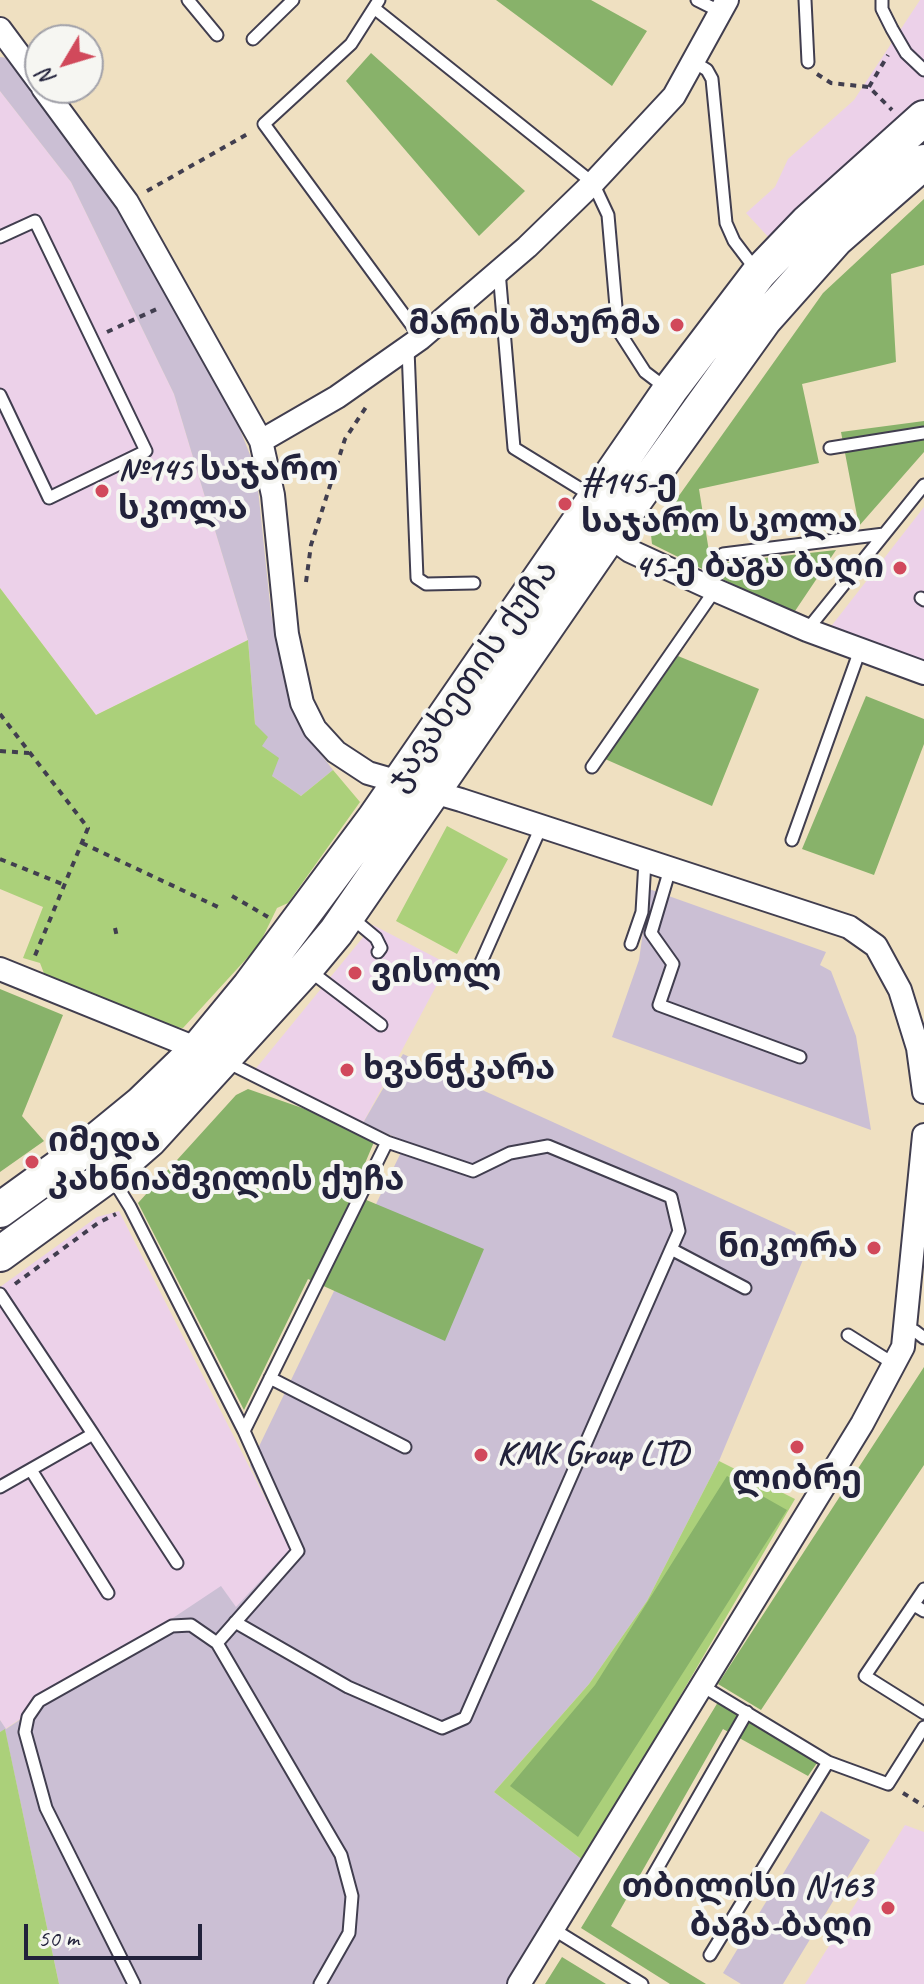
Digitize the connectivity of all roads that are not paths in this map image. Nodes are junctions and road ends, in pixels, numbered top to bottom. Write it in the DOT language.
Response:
graph roads {
  1 [pos="188,0"];
  2 [pos="293,0"];
  3 [pos="697,0"];
  4 [pos="805,0"];
  5 [pos="882,0"];
  6 [pos="376,4"];
  7 [pos="724,6"];
  8 [pos="0,30"];
  9 [pos="217,35"];
  10 [pos="253,39"];
  11 [pos="24,62"];
  12 [pos="694,62"];
  13 [pos="808,62"];
  14 [pos="924,70"];
  15 [pos="55,104"];
  16 [pos="918,124"];
  17 [pos="924,162"];
  18 [pos="593,183"];
  19 [pos="0,237"];
  20 [pos="499,271"];
  21 [pos="759,273"];
  22 [pos="415,343"];
  23 [pos="670,390"];
  24 [pos="0,395"];
  25 [pos="924,433"];
  26 [pos="261,441"];
  27 [pos="830,448"];
  28 [pos="924,485"];
  29 [pos="596,499"];
  30 [pos="884,534"];
  31 [pos="609,536"];
  32 [pos="723,554"];
  33 [pos="474,583"];
  34 [pos="715,590"];
  35 [pos="807,630"];
  36 [pos="860,650"];
  37 [pos="924,673"];
  38 [pos="592,767"];
  39 [pos="398,784"];
  40 [pos="434,791"];
  41 [pos="541,827"];
  42 [pos="792,840"];
  43 [pos="645,861"];
  44 [pos="670,869"];
  45 [pos="349,914"];
  46 [pos="631,944"];
  47 [pos="378,952"];
  48 [pos="306,968"];
  49 [pos="0,969"];
  50 [pos="478,969"];
  51 [pos="381,1025"];
  52 [pos="211,1055"];
  53 [pos="800,1057"];
  54 [pos="924,1092"];
  55 [pos="924,1135"];
  56 [pos="387,1142"];
  57 [pos="110,1174"];
  58 [pos="0,1210"];
  59 [pos="671,1249"];
  60 [pos="0,1254"];
  61 [pos="745,1288"];
  62 [pos="0,1294"];
  63 [pos="848,1335"];
  64 [pos="912,1340"];
  65 [pos="270,1378"];
  66 [pos="244,1431"];
  67 [pos="93,1434"];
  68 [pos="405,1447"];
  69 [pos="31,1470"];
  70 [pos="0,1487"];
  71 [pos="177,1563"];
  72 [pos="924,1589"];
  73 [pos="108,1593"];
  74 [pos="919,1608"];
  75 [pos="235,1622"];
  76 [pos="217,1643"];
  77 [pos="704,1687"];
  78 [pos="747,1712"];
  79 [pos="924,1713"];
  80 [pos="924,1727"];
  81 [pos="828,1762"];
  82 [pos="650,1881"];
  83 [pos="553,1929"];
  84 [pos="710,1955"];
  85 [pos="134,1984"];
  86 [pos="320,1984"];
  87 [pos="519,1984"];
  88 [pos="642,1984"];
  1 -- 9 [label="lane"];
  2 -- 10 [label="lane"];
  3 -- 7 [label="lane"];
  4 -- 13 [label="lane"];
  5 -- 14 [label="lane"];
  6 -- 18 [label="lane"];
  6 -- 22 [label="lane"];
  7 -- 12 [label="street"];
  8 -- 11 [label="street"];
  12 -- 18 [label="street"];
  12 -- 21 [label="lane"];
  15 -- 26 [label="street"];
  16 -- 21 [label="main road, ჯავახეთის ქუჩა"];
  17 -- 31 [label="main road, ჯავახეთის ქუჩა"];
  18 -- 20 [label="street"];
  18 -- 23 [label="lane"];
  19 -- 24 [label="lane"];
  20 -- 22 [label="street"];
  20 -- 29 [label="lane"];
  21 -- 23 [label="main road, ჯავახეთის ქუჩა"];
  22 -- 26 [label="street"];
  22 -- 33 [label="lane"];
  23 -- 29 [label="main road, ჯავახეთის ქუჩა"];
  25 -- 27 [label="lane"];
  26 -- 39 [label="street"];
  28 -- 30 [label="lane"];
  29 -- 39 [label="main road, ჯავახეთის ქუჩა"];
  30 -- 32 [label="lane"];
  30 -- 35 [label="lane"];
  31 -- 34 [label="street"];
  31 -- 40 [label="main road, ჯავახეთის ქუჩა"];
  34 -- 35 [label="street"];
  34 -- 38 [label="lane"];
  35 -- 36 [label="street"];
  36 -- 37 [label="street"];
  36 -- 42 [label="lane"];
  39 -- 40 [label="street"];
  39 -- 52 [label="main road, ჯავახეთის ქუჩა"];
  40 -- 41 [label="street"];
  40 -- 45 [label="main road, ჯავახეთის ქუჩა"];
  41 -- 43 [label="street"];
  41 -- 50 [label="lane"];
  43 -- 44 [label="street"];
  43 -- 46 [label="lane"];
  44 -- 53 [label="lane"];
  44 -- 54 [label="street"];
  45 -- 47 [label="lane"];
  45 -- 48 [label="main road, ჯავახეთის ქუჩა"];
  48 -- 51 [label="lane"];
  48 -- 52 [label="main road, ჯავახეთის ქუჩა"];
  49 -- 52 [label="street"];
  52 -- 56 [label="lane"];
  52 -- 57 [label="main road, ჯავახეთის ქუჩა"];
  52 -- 58 [label="main road, ჯავახეთის ქუჩა"];
  55 -- 64 [label="street"];
  56 -- 59 [label="lane"];
  56 -- 65 [label="lane"];
  57 -- 60 [label="main road, ჯავახეთის ქუჩა"];
  57 -- 66 [label="lane"];
  59 -- 61 [label="lane"];
  59 -- 75 [label="lane"];
  62 -- 67 [label="lane"];
  63 -- 64 [label="lane"];
  64 -- 77 [label="street"];
  65 -- 66 [label="lane"];
  65 -- 68 [label="lane"];
  66 -- 75 [label="lane"];
  67 -- 69 [label="lane"];
  67 -- 71 [label="lane"];
  69 -- 70 [label="lane"];
  69 -- 73 [label="lane"];
  72 -- 74 [label="lane"];
  74 -- 79 [label="lane"];
  75 -- 76 [label="lane"];
  76 -- 85 [label="lane"];
  76 -- 86 [label="lane"];
  77 -- 78 [label="lane"];
  77 -- 83 [label="street"];
  78 -- 81 [label="lane"];
  78 -- 82 [label="lane"];
  80 -- 81 [label="lane"];
  81 -- 84 [label="lane"];
  83 -- 87 [label="street"];
  83 -- 88 [label="lane"];
}
